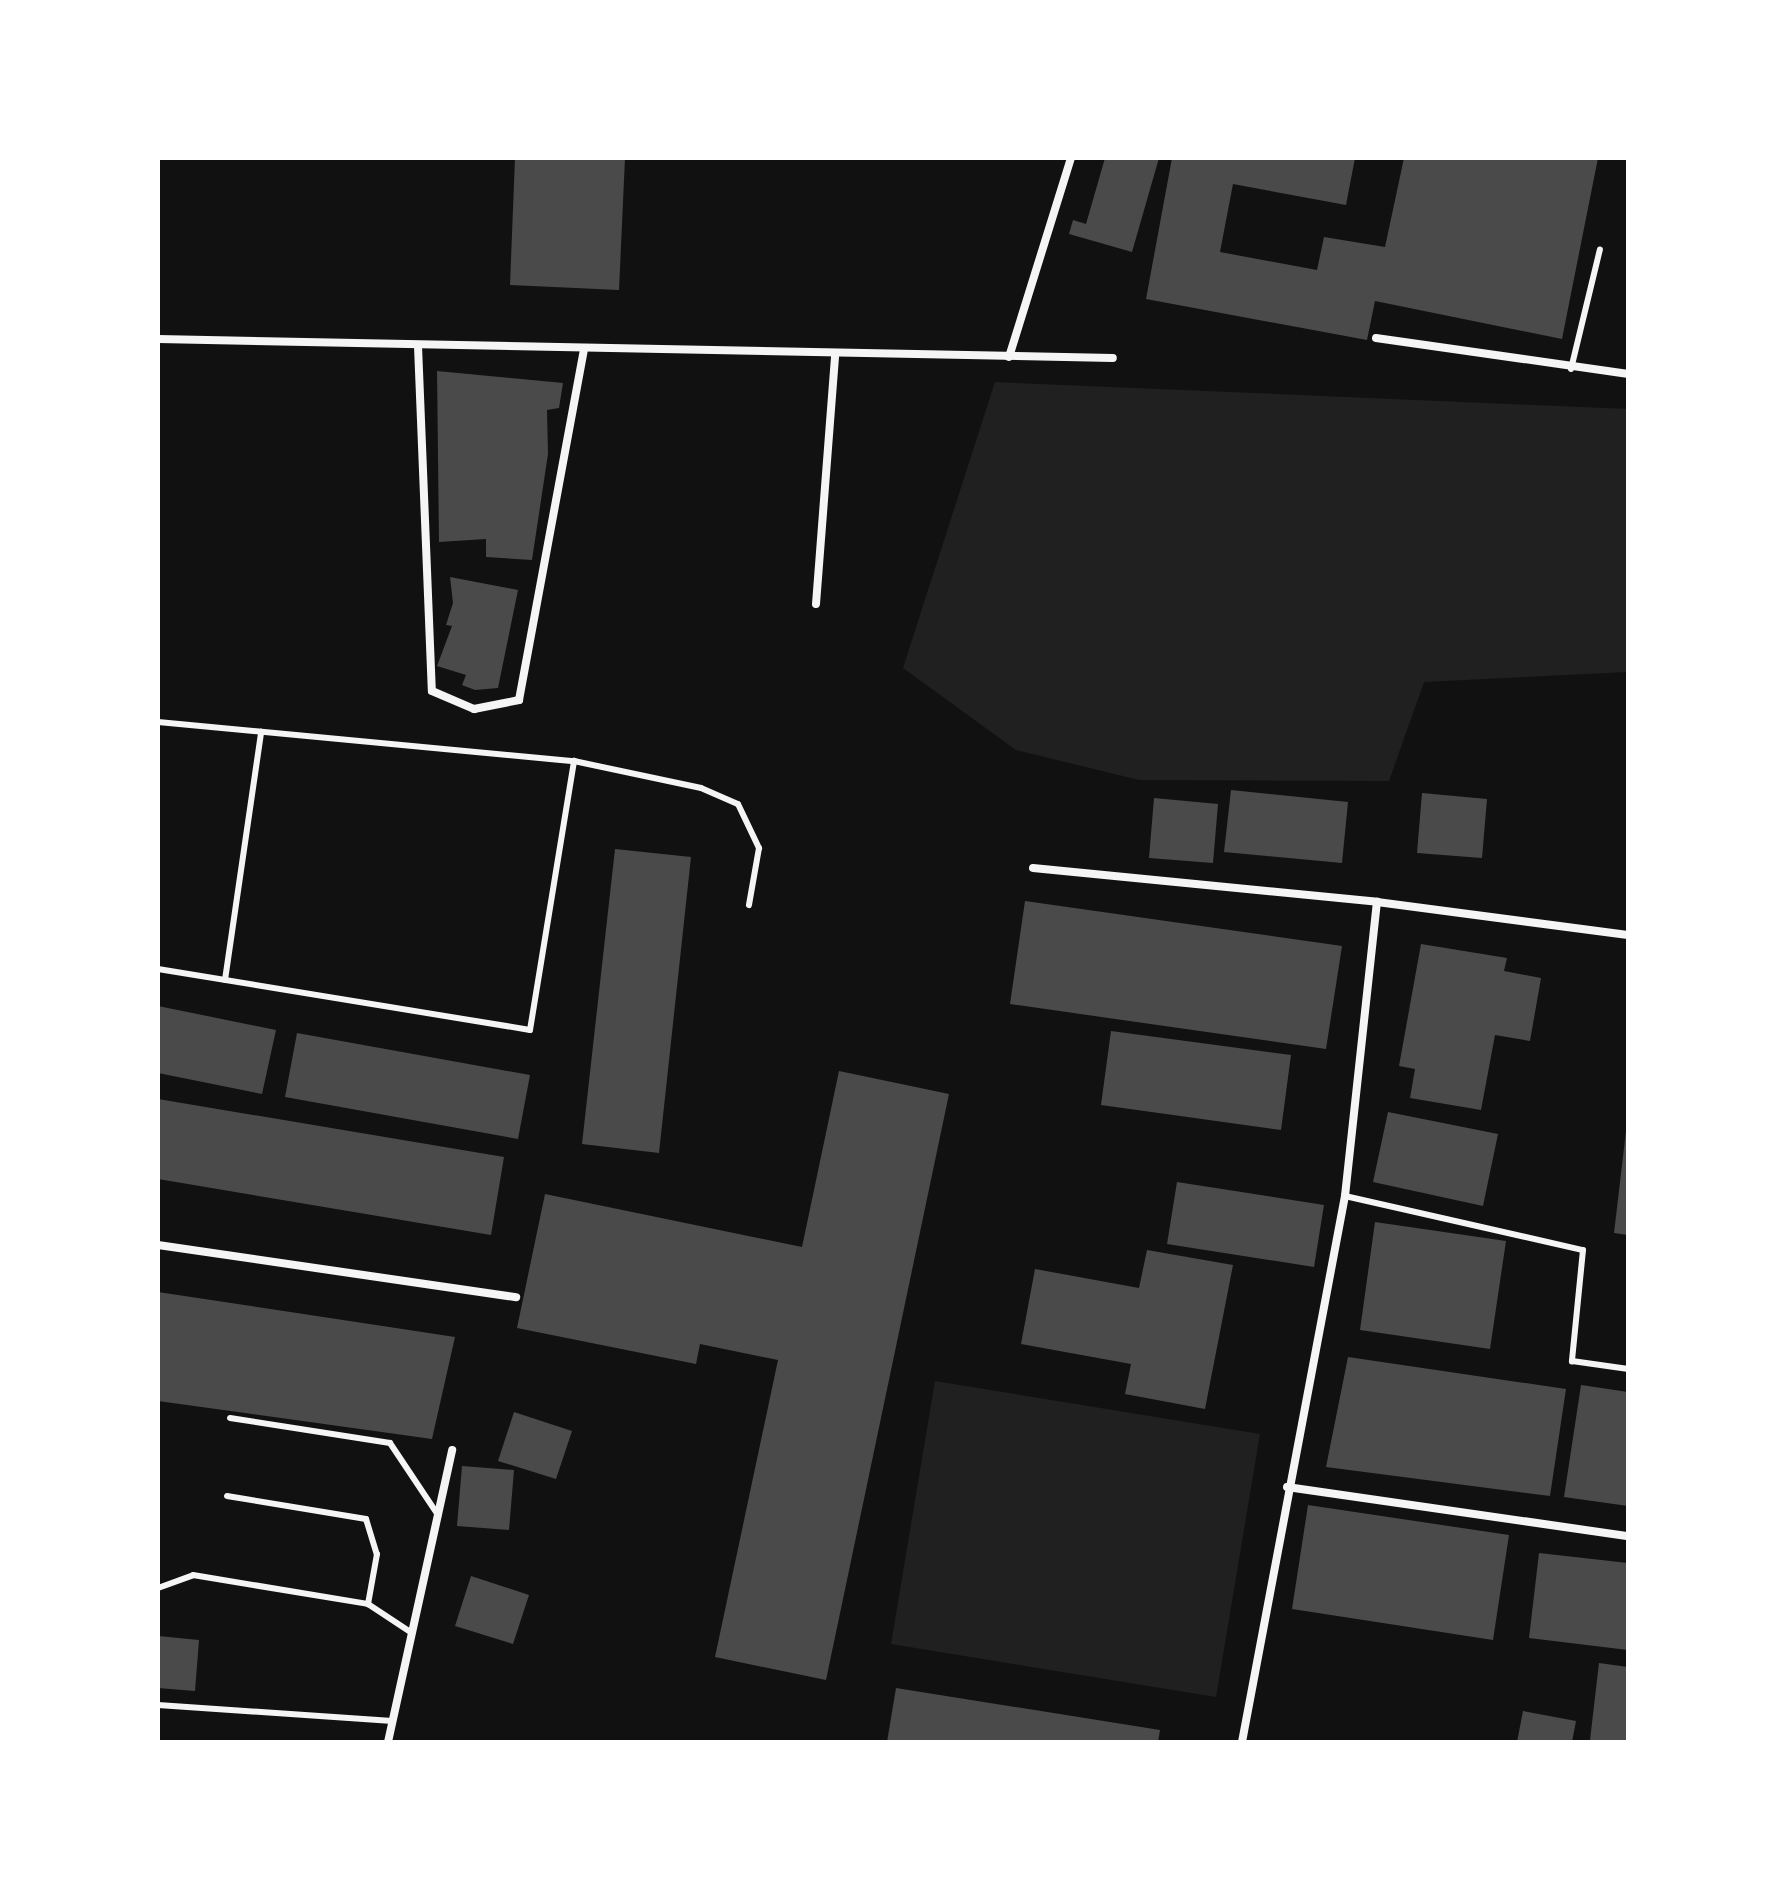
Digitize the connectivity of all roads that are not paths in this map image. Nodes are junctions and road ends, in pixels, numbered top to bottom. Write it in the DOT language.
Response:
graph roads {
  1 [pos="1071,158"];
  2 [pos="1600,249"];
  3 [pos="1376,338"];
  4 [pos="158,339"];
  5 [pos="418,346"];
  6 [pos="584,349"];
  7 [pos="835,355"];
  8 [pos="1009,357"];
  9 [pos="1113,358"];
  10 [pos="1571,369"];
  11 [pos="1628,374"];
  12 [pos="816,604"];
  13 [pos="158,722"];
  14 [pos="261,732"];
  15 [pos="574,761"];
  16 [pos="1033,868"];
  17 [pos="1377,902"];
  18 [pos="749,905"];
  19 [pos="1628,935"];
  20 [pos="158,969"];
  21 [pos="225,980"];
  22 [pos="1345,1196"];
  23 [pos="158,1245"];
  24 [pos="516,1297"];
  25 [pos="1628,1369"];
  26 [pos="230,1418"];
  27 [pos="452,1450"];
  28 [pos="1287,1487"];
  29 [pos="227,1496"];
  30 [pos="438,1516"];
  31 [pos="1628,1536"];
  32 [pos="158,1588"];
  33 [pos="368,1604"];
  34 [pos="409,1631"];
  35 [pos="158,1705"];
  36 [pos="392,1721"];
  37 [pos="388,1742"];
  38 [pos="1242,1742"];
  1 -- 8 [label="street"];
  2 -- 10 [label="lane"];
  3 -- 10 [label="street"];
  4 -- 5 [label="street"];
  5 -- 6 [label="street"];
  5 -- 6 [label="street"];
  6 -- 7 [label="street"];
  7 -- 8 [label="street"];
  7 -- 12 [label="street"];
  8 -- 9 [label="street"];
  10 -- 11 [label="street"];
  13 -- 14 [label="lane"];
  14 -- 15 [label="lane"];
  14 -- 21 [label="lane"];
  15 -- 18 [label="lane"];
  15 -- 21 [label="lane"];
  16 -- 17 [label="street"];
  17 -- 19 [label="street"];
  17 -- 22 [label="street"];
  20 -- 21 [label="lane"];
  22 -- 25 [label="lane"];
  22 -- 28 [label="street"];
  23 -- 24 [label="street"];
  26 -- 30 [label="lane"];
  27 -- 30 [label="street"];
  28 -- 31 [label="street"];
  28 -- 38 [label="street"];
  29 -- 33 [label="lane"];
  30 -- 34 [label="street"];
  32 -- 33 [label="lane"];
  33 -- 34 [label="lane"];
  34 -- 36 [label="street"];
  35 -- 36 [label="lane"];
  36 -- 37 [label="street"];
}
